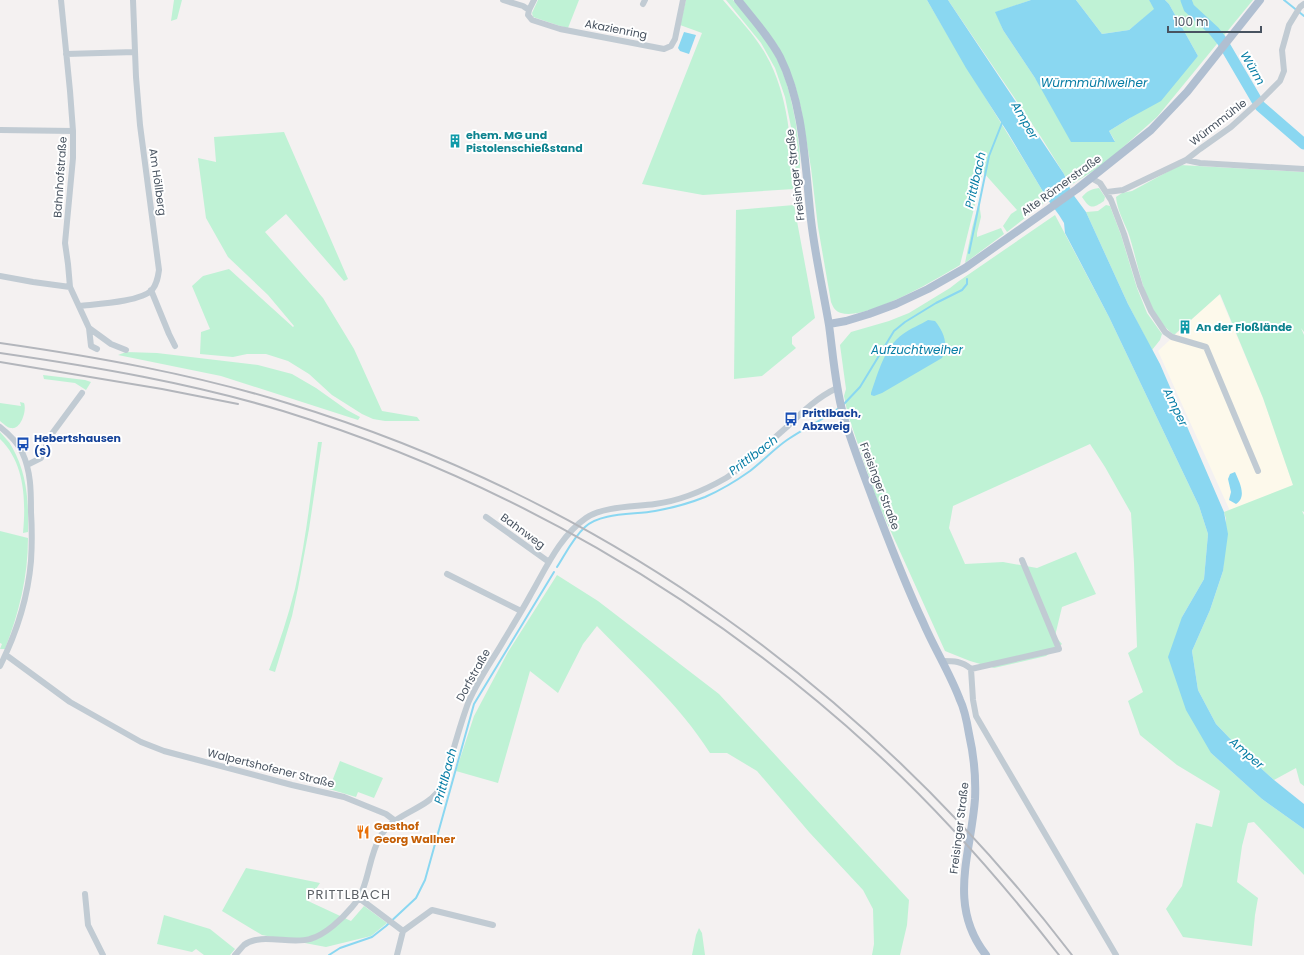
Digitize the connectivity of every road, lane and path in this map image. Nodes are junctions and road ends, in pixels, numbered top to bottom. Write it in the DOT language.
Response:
graph roads {
  1 [pos="61,0"];
  2 [pos="133,0"];
  3 [pos="503,0"];
  4 [pos="534,0"];
  5 [pos="683,0"];
  6 [pos="738,0"];
  7 [pos="1260,0"];
  8 [pos="1302,6"];
  9 [pos="529,10"];
  10 [pos="135,52"];
  11 [pos="66,54"];
  12 [pos="0,130"];
  13 [pos="73,131"];
  14 [pos="1186,160"];
  15 [pos="1304,169"];
  16 [pos="1091,178"];
  17 [pos="1107,192"];
  18 [pos="0,276"];
  19 [pos="70,287"];
  20 [pos="151,290"];
  21 [pos="80,306"];
  22 [pos="828,324"];
  23 [pos="89,328"];
  24 [pos="175,346"];
  25 [pos="98,349"];
  26 [pos="126,350"];
  27 [pos="837,388"];
  28 [pos="82,393"];
  29 [pos="0,427"];
  30 [pos="27,465"];
  31 [pos="1258,471"];
  32 [pos="486,517"];
  33 [pos="1022,560"];
  34 [pos="549,562"];
  35 [pos="447,574"];
  36 [pos="521,612"];
  37 [pos="6,655"];
  38 [pos="942,661"];
  39 [pos="0,666"];
  40 [pos="971,669"];
  41 [pos="394,820"];
  42 [pos="85,894"];
  43 [pos="359,898"];
  44 [pos="493,925"];
  45 [pos="403,931"];
  46 [pos="104,955"];
  47 [pos="235,955"];
  48 [pos="397,955"];
  49 [pos="986,955"];
  50 [pos="1116,955"];
  1 -- 11 [label="street, Bahnhofstraße"];
  2 -- 10 [label="street, Am Höllberg"];
  3 -- 9 [label="street"];
  4 -- 9 [label="street"];
  5 -- 9 [label="street, Akazienring"];
  6 -- 22 [label="main road, Freisinger Straße"];
  7 -- 16 [label="main road, Alte Römerstraße"];
  8 -- 14 [label="street, Würmmühle"];
  10 -- 11 [label="street"];
  10 -- 20 [label="street, Am Höllberg"];
  11 -- 13 [label="street, Bahnhofstraße"];
  12 -- 13 [label="street"];
  13 -- 19 [label="street, Bahnhofstraße"];
  14 -- 15 [label="street"];
  14 -- 17 [label="street, Würmmühle"];
  16 -- 17 [label="street"];
  16 -- 22 [label="main road, Alte Römerstraße"];
  17 -- 31 [label="street"];
  18 -- 19 [label="street"];
  19 -- 21 [label="street, Bahnhofstraße"];
  20 -- 21 [label="street"];
  20 -- 24 [label="street"];
  21 -- 23 [label="street, Bahnhofstraße"];
  22 -- 27 [label="main road, Freisinger Straße"];
  23 -- 25 [label="street, Bahnhofstraße"];
  23 -- 26 [label="street"];
  27 -- 34 [label="street, Dorfstraße"];
  27 -- 38 [label="main road, Freisinger Straße"];
  28 -- 30 [label="street"];
  29 -- 30 [label="street"];
  30 -- 37 [label="street"];
  32 -- 34 [label="street, Bahnweg"];
  33 -- 40 [label="street"];
  34 -- 36 [label="street, Dorfstraße"];
  35 -- 36 [label="street"];
  36 -- 41 [label="street, Dorfstraße"];
  37 -- 39 [label="street"];
  37 -- 41 [label="street, Walpertshofener Straße"];
  38 -- 40 [label="street"];
  38 -- 49 [label="main road, Freisinger Straße"];
  40 -- 50 [label="street"];
  41 -- 43 [label="street, Dorfstraße"];
  42 -- 46 [label="street"];
  43 -- 45 [label="street"];
  43 -- 47 [label="street, Dorfstraße"];
  44 -- 45 [label="street"];
  45 -- 48 [label="street"];
}
